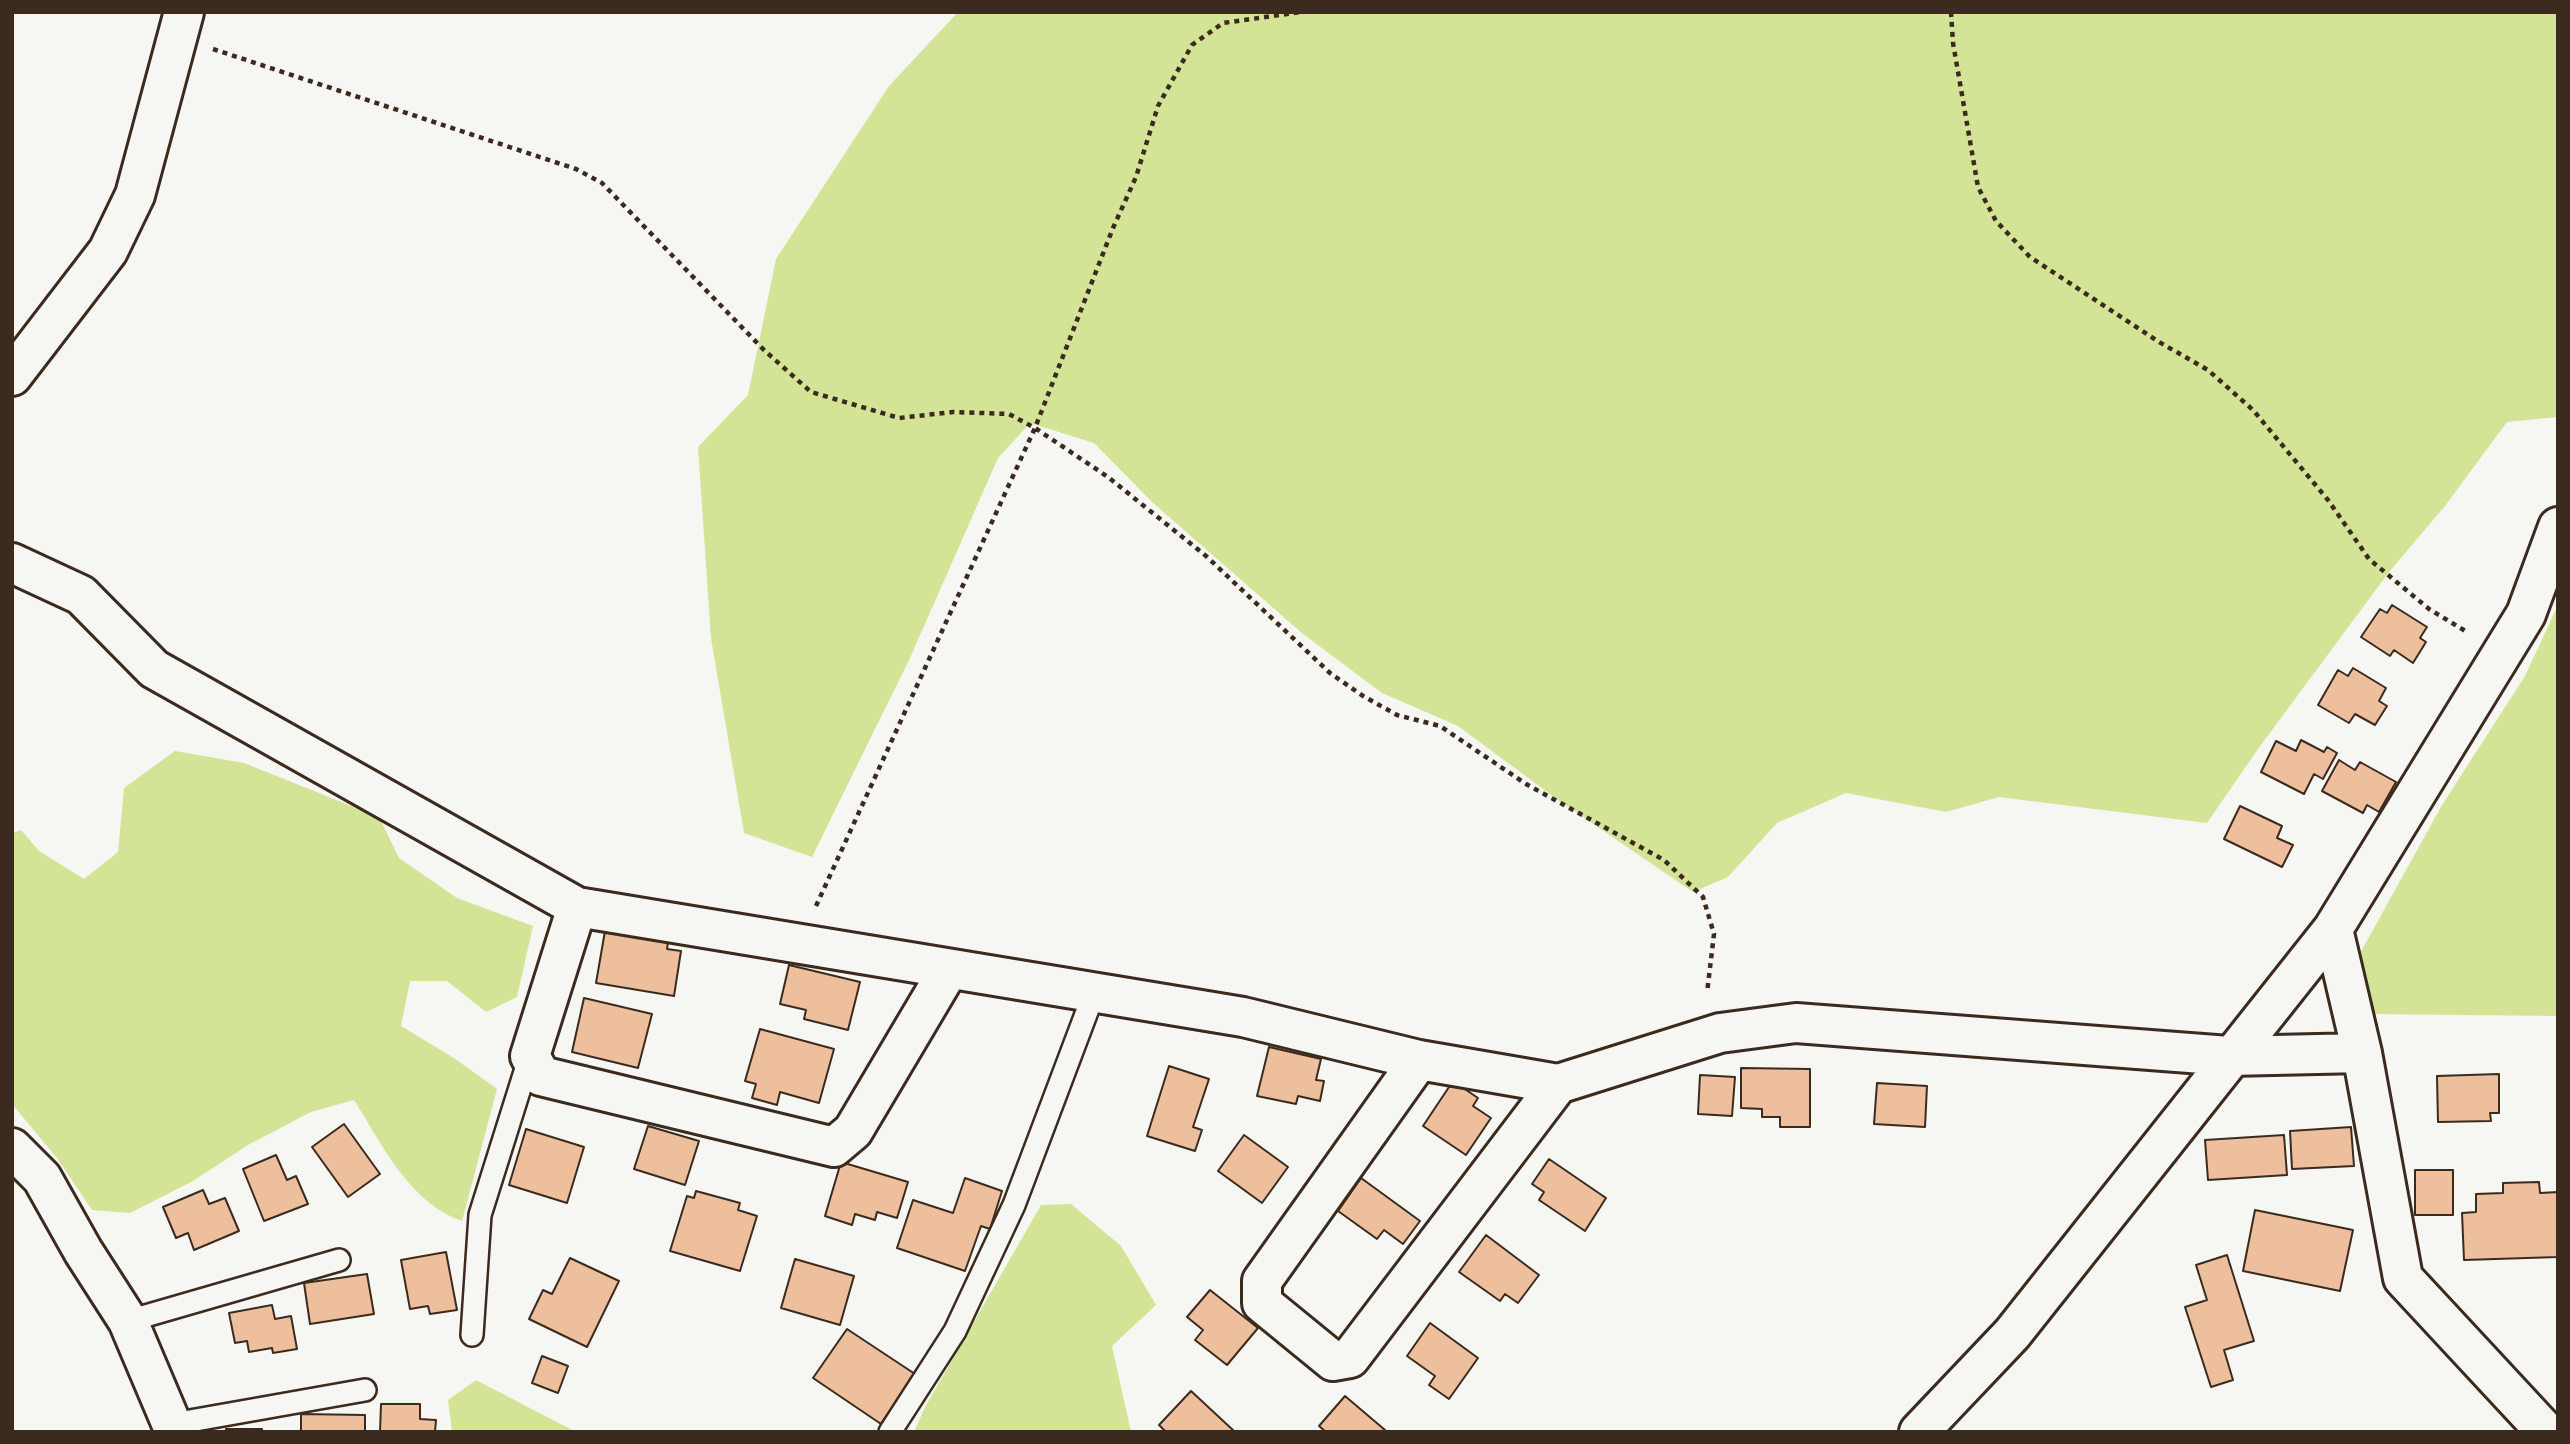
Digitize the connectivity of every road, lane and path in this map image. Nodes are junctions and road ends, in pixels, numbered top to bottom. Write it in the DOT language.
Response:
graph roads {
  1 [pos="1301,12"];
  2 [pos="1951,12"];
  3 [pos="180,24"];
  4 [pos="12,376"];
  5 [pos="1035,428"];
  6 [pos="2558,527"];
  7 [pos="12,563"];
  8 [pos="2500,653"];
  9 [pos="577,907"];
  10 [pos="2333,929"];
  11 [pos="800,942"];
  12 [pos="949,969"];
  13 [pos="1094,993"];
  14 [pos="1700,1039"];
  15 [pos="2362,1053"];
  16 [pos="530,1056"];
  17 [pos="2229,1056"];
  18 [pos="1419,1060"];
  19 [pos="1558,1084"];
  20 [pos="12,1148"];
  21 [pos="339,1260"];
  22 [pos="128,1321"];
  23 [pos="472,1335"];
  24 [pos="365,1390"];
  25 [pos="174,1428"];
  26 [pos="890,1432"];
  27 [pos="1919,1432"];
  28 [pos="2546,1432"];
  1 -- 5 [label="path"];
  2 -- 8 [label="path"];
  3 -- 4 [label="street"];
  3 -- 5 [label="path"];
  5 -- 11 [label="path"];
  5 -- 14 [label="path"];
  6 -- 8 [label="street"];
  7 -- 9 [label="street"];
  8 -- 10 [label="street"];
  9 -- 11 [label="street"];
  9 -- 16 [label="street"];
  10 -- 15 [label="street"];
  10 -- 17 [label="street"];
  11 -- 12 [label="street"];
  12 -- 13 [label="street"];
  12 -- 16 [label="street"];
  13 -- 18 [label="street"];
  13 -- 26 [label="lane"];
  14 -- 17 [label="street"];
  14 -- 19 [label="street"];
  15 -- 17 [label="street"];
  15 -- 28 [label="street"];
  16 -- 23 [label="lane"];
  17 -- 27 [label="street"];
  18 -- 19 [label="street"];
  18 -- 19 [label="street"];
  20 -- 22 [label="street"];
  21 -- 22 [label="lane"];
  22 -- 25 [label="street"];
  24 -- 25 [label="lane"];
}
